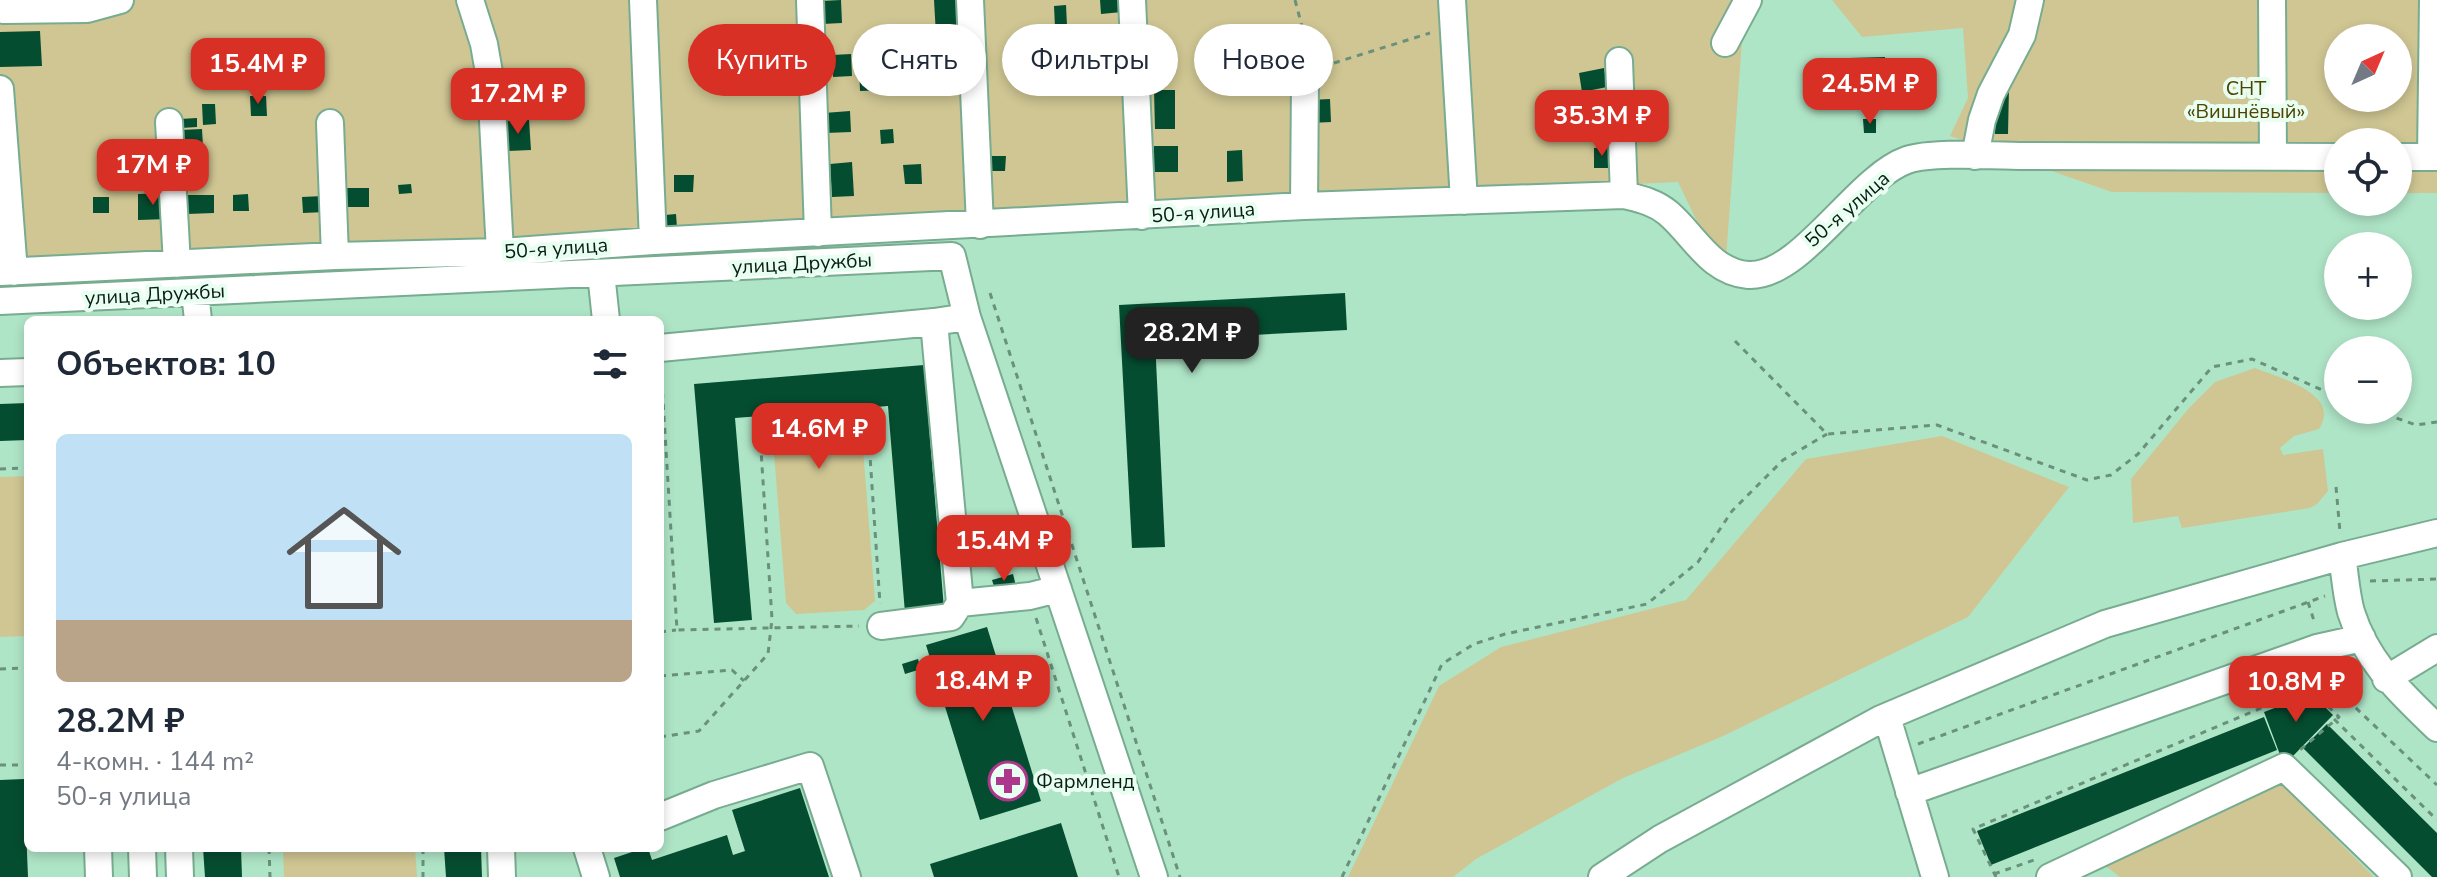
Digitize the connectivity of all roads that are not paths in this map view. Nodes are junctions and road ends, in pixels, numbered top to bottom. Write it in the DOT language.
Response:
graph roads {
  1 [pos="120,0"];
  2 [pos="470,0"];
  3 [pos="643,0"];
  4 [pos="810,0"];
  5 [pos="970,0"];
  6 [pos="1132,0"];
  7 [pos="1748,0"];
  8 [pos="2030,0"];
  9 [pos="2272,0"];
  10 [pos="2433,0"];
  11 [pos="0,7"];
  12 [pos="1452,13"];
  13 [pos="1725,43"];
  14 [pos="1619,61"];
  15 [pos="0,89"];
  16 [pos="1305,96"];
  17 [pos="169,122"];
  18 [pos="330,123"];
  19 [pos="1975,156"];
  20 [pos="2273,156"];
  21 [pos="2324,157"];
  22 [pos="2412,157"];
  23 [pos="2434,157"];
  24 [pos="1624,195"];
  25 [pos="1464,201"];
  26 [pos="1304,206"];
  27 [pos="1142,216"];
  28 [pos="980,225"];
  29 [pos="818,233"];
  30 [pos="653,241"];
  31 [pos="500,252"];
  32 [pos="335,256"];
  33 [pos="177,264"];
  34 [pos="7,272"];
  35 [pos="601,273"];
  36 [pos="195,292"];
  37 [pos="0,301"];
  38 [pos="198,316"];
  39 [pos="606,316"];
  40 [pos="967,317"];
  41 [pos="934,322"];
  42 [pos="664,348"];
  43 [pos="24,372"];
  44 [pos="0,373"];
  45 [pos="2437,533"];
  46 [pos="2342,556"];
  47 [pos="1058,589"];
  48 [pos="960,603"];
  49 [pos="881,626"];
  50 [pos="2362,638"];
  51 [pos="2437,648"];
  52 [pos="2386,679"];
  53 [pos="1887,717"];
  54 [pos="2437,728"];
  55 [pos="1909,792"];
  56 [pos="664,815"];
  57 [pos="98,852"];
  58 [pos="142,852"];
  59 [pos="179,852"];
  60 [pos="501,852"];
  61 [pos="588,852"];
  62 [pos="99,877"];
  63 [pos="143,877"];
  64 [pos="180,877"];
  65 [pos="502,877"];
  66 [pos="596,877"];
  67 [pos="847,877"];
  68 [pos="1154,877"];
  69 [pos="1602,877"];
  70 [pos="1935,877"];
  71 [pos="2050,877"];
  72 [pos="2398,877"];
  1 -- 11 [label="street"];
  2 -- 31 [label="street"];
  3 -- 30 [label="street"];
  4 -- 29 [label="street"];
  5 -- 28 [label="street"];
  6 -- 27 [label="street"];
  7 -- 13 [label="street"];
  8 -- 19 [label="street"];
  9 -- 20 [label="street"];
  10 -- 23 [label="street"];
  12 -- 25 [label="street"];
  14 -- 24 [label="street"];
  15 -- 34 [label="street"];
  16 -- 26 [label="street"];
  17 -- 33 [label="street"];
  18 -- 32 [label="street"];
  19 -- 20 [label="street, 50-я улица"];
  19 -- 24 [label="street, 50-я улица"];
  20 -- 21 [label="street, 50-я улица"];
  22 -- 23 [label="street"];
  24 -- 25 [label="street, 50-я улица"];
  25 -- 26 [label="street, 50-я улица"];
  26 -- 27 [label="street, 50-я улица"];
  27 -- 28 [label="street, 50-я улица"];
  28 -- 29 [label="street, 50-я улица"];
  29 -- 30 [label="street, 50-я улица"];
  30 -- 31 [label="street, 50-я улица"];
  31 -- 32 [label="street, 50-я улица"];
  32 -- 33 [label="street, 50-я улица"];
  33 -- 34 [label="street, 50-я улица"];
  35 -- 36 [label="street, улица Дружбы"];
  35 -- 39 [label="street"];
  35 -- 40 [label="street, улица Дружбы"];
  36 -- 37 [label="street, улица Дружбы"];
  36 -- 38 [label="street"];
  40 -- 41 [label="street"];
  40 -- 47 [label="street, улица Дружбы"];
  41 -- 42 [label="street"];
  41 -- 48 [label="street"];
  43 -- 44 [label="street"];
  45 -- 46 [label="street"];
  46 -- 50 [label="street"];
  46 -- 53 [label="street"];
  47 -- 48 [label="street"];
  47 -- 68 [label="street, улица Дружбы"];
  48 -- 49 [label="street"];
  50 -- 52 [label="street"];
  50 -- 55 [label="street"];
  51 -- 52 [label="street"];
  52 -- 54 [label="street"];
  53 -- 55 [label="street"];
  53 -- 69 [label="street"];
  55 -- 70 [label="street"];
  56 -- 67 [label="street"];
  57 -- 62 [label="street"];
  58 -- 63 [label="street"];
  59 -- 64 [label="street"];
  60 -- 65 [label="street"];
  61 -- 66 [label="street"];
  71 -- 72 [label="street"];
}
